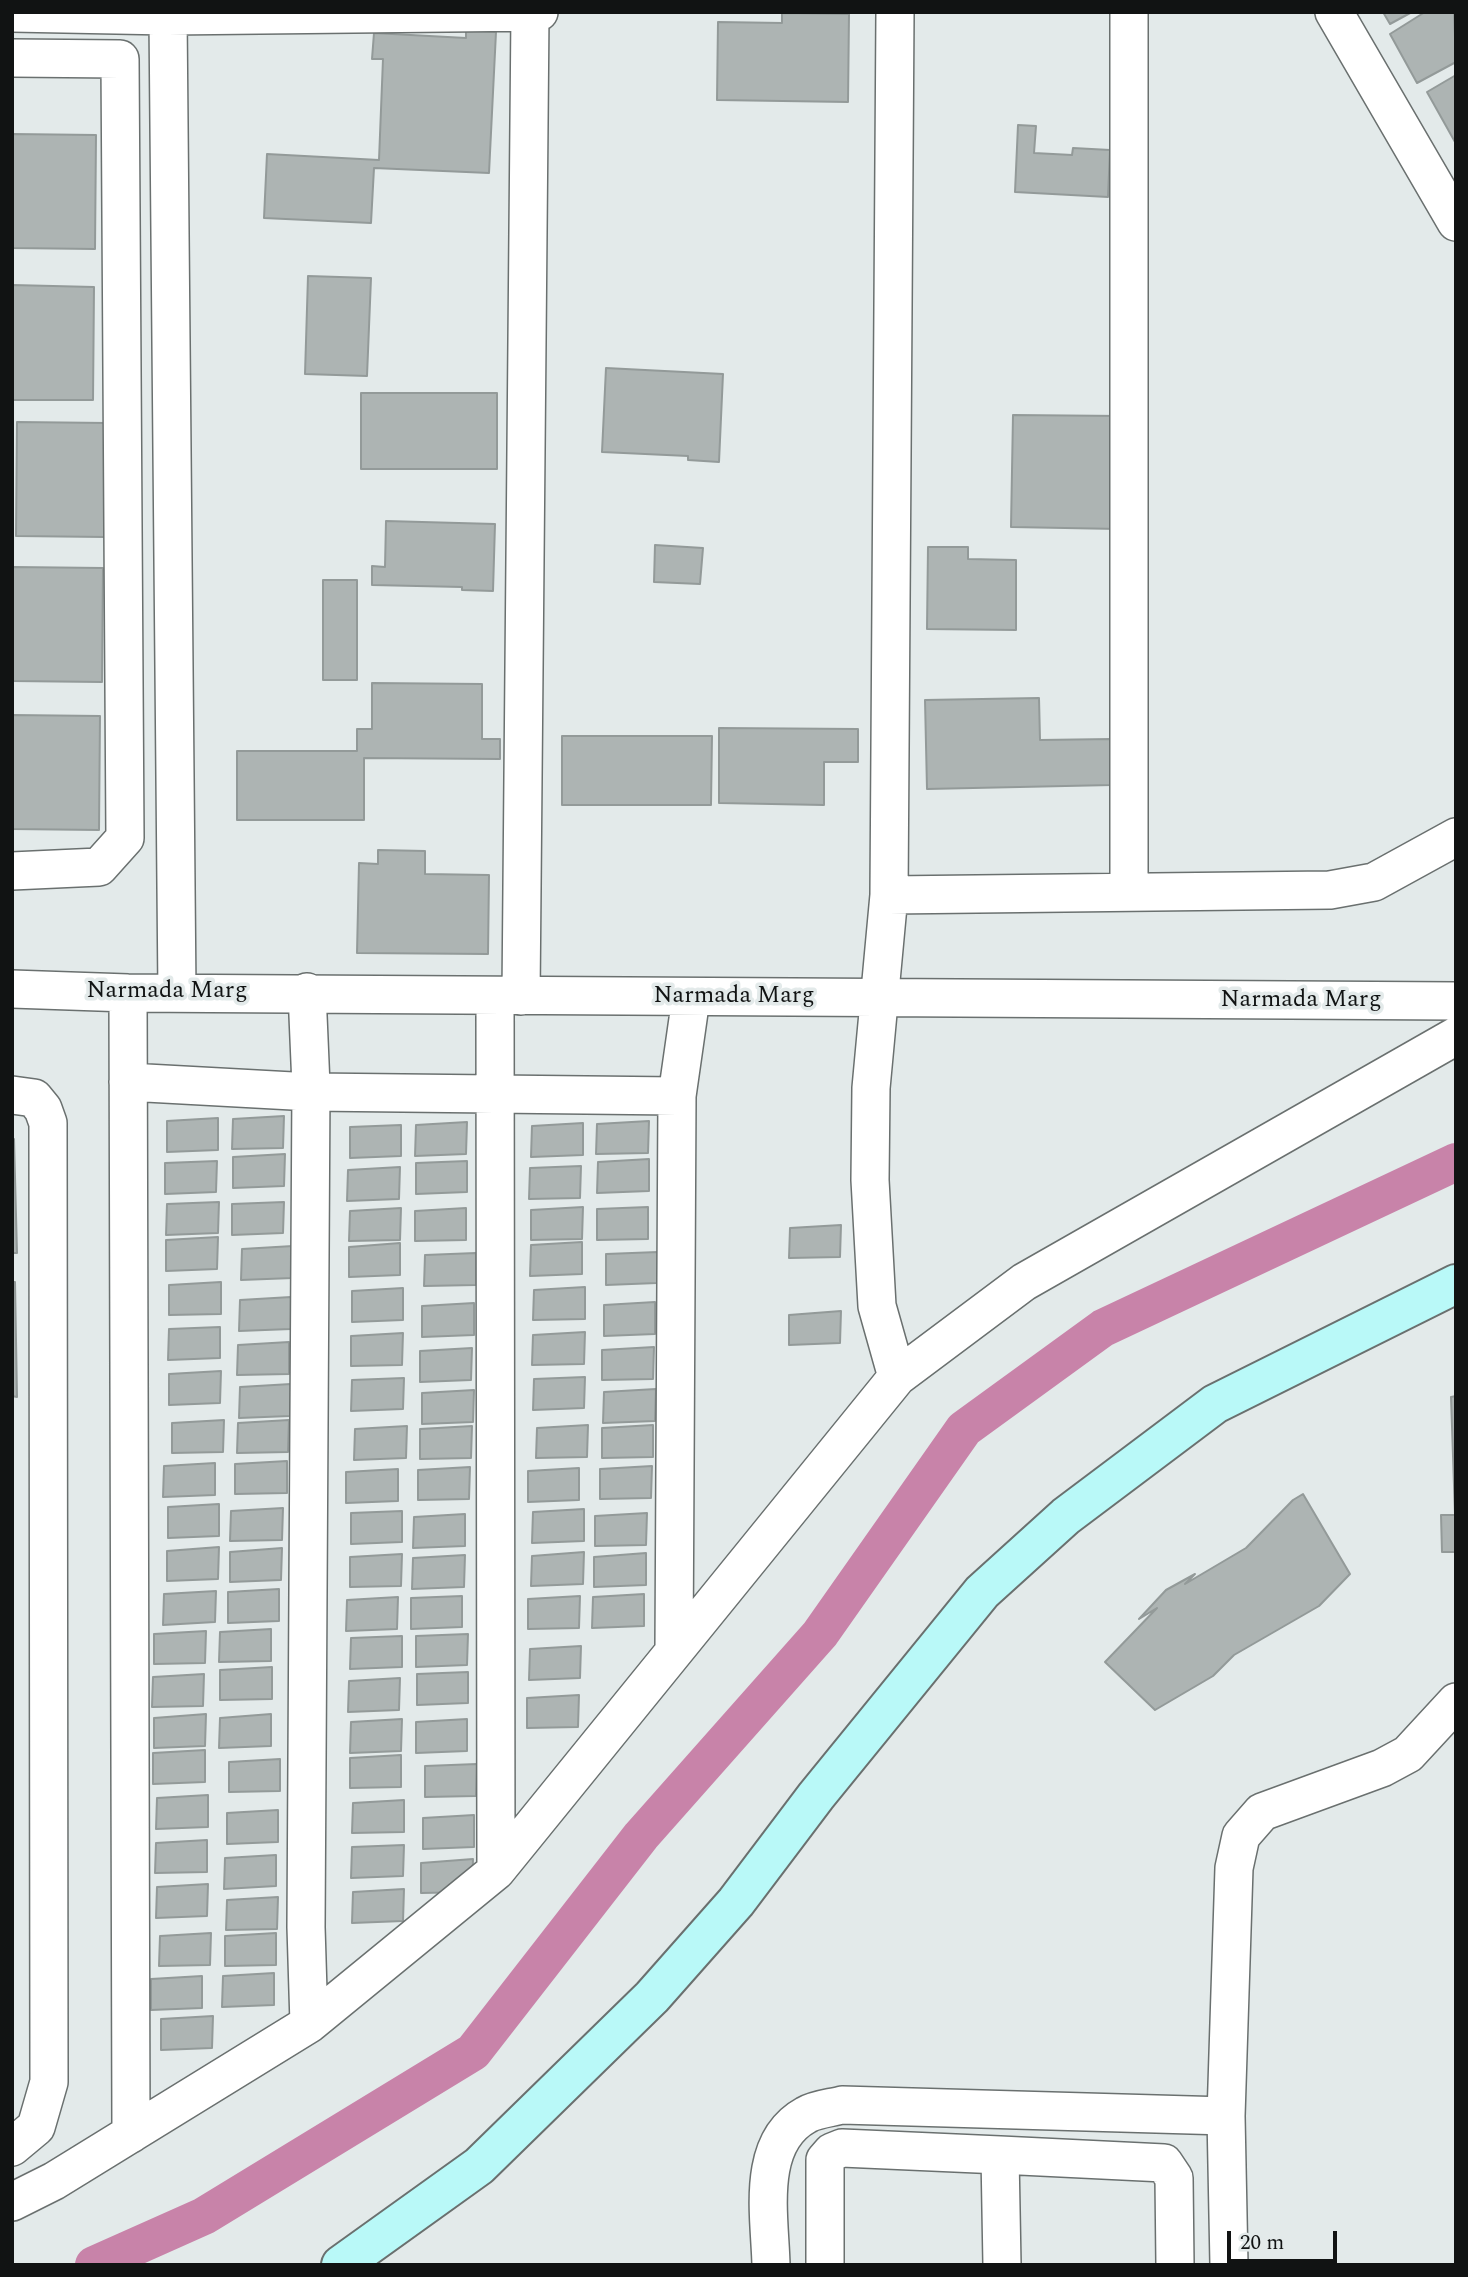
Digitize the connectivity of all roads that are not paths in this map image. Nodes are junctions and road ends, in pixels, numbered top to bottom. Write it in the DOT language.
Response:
graph roads {
  1 [pos="539,12"];
  2 [pos="895,12"];
  3 [pos="1129,12"];
  4 [pos="1334,12"];
  5 [pos="12,13"];
  6 [pos="530,13"];
  7 [pos="168,16"];
  8 [pos="12,58"];
  9 [pos="1456,222"];
  10 [pos="1456,837"];
  11 [pos="12,871"];
  12 [pos="1129,891"];
  13 [pos="889,895"];
  14 [pos="12,989"];
  15 [pos="307,992"];
  16 [pos="128,993"];
  17 [pos="177,993"];
  18 [pos="508,996"];
  19 [pos="882,996"];
  20 [pos="691,998"];
  21 [pos="1456,1001"];
  22 [pos="1456,1036"];
  23 [pos="128,1082"];
  24 [pos="311,1092"];
  25 [pos="494,1094"];
  26 [pos="12,1095"];
  27 [pos="677,1096"];
  28 [pos="1456,1284"];
  29 [pos="897,1377"];
  30 [pos="674,1651"];
  31 [pos="1456,1702"];
  32 [pos="496,1871"];
  33 [pos="309,2024"];
  34 [pos="1226,2116"];
  35 [pos="131,2134"];
  36 [pos="12,2147"];
  37 [pos="1000,2155"];
  38 [pos="12,2202"];
  39 [pos="341,2265"];
  40 [pos="771,2265"];
  41 [pos="825,2265"];
  42 [pos="1002,2265"];
  43 [pos="1175,2265"];
  44 [pos="1229,2265"];
  1 -- 6 [label="street"];
  2 -- 13 [label="street"];
  3 -- 12 [label="street"];
  4 -- 9 [label="street"];
  5 -- 7 [label="street"];
  6 -- 7 [label="street"];
  6 -- 18 [label="street"];
  7 -- 17 [label="street"];
  8 -- 11 [label="street"];
  10 -- 12 [label="street"];
  12 -- 13 [label="street"];
  13 -- 19 [label="street"];
  14 -- 16 [label="street, Narmada Marg"];
  15 -- 17 [label="street, Narmada Marg"];
  15 -- 18 [label="street, Narmada Marg"];
  15 -- 24 [label="street"];
  16 -- 17 [label="street, Narmada Marg"];
  16 -- 23 [label="street"];
  18 -- 20 [label="street, Narmada Marg"];
  18 -- 25 [label="street"];
  19 -- 20 [label="street, Narmada Marg"];
  19 -- 21 [label="street, Narmada Marg"];
  19 -- 29 [label="street"];
  20 -- 27 [label="street"];
  22 -- 29 [label="street"];
  23 -- 24 [label="street"];
  23 -- 35 [label="street"];
  24 -- 25 [label="street"];
  24 -- 33 [label="street"];
  25 -- 27 [label="street"];
  25 -- 32 [label="street"];
  26 -- 36 [label="street"];
  27 -- 30 [label="street"];
  28 -- 39 [label="street"];
  29 -- 30 [label="street"];
  30 -- 32 [label="street"];
  31 -- 34 [label="street"];
  32 -- 33 [label="street"];
  33 -- 35 [label="street"];
  34 -- 40 [label="street"];
  34 -- 44 [label="street"];
  35 -- 38 [label="street"];
  37 -- 41 [label="street"];
  37 -- 42 [label="street"];
  37 -- 43 [label="street"];
}
